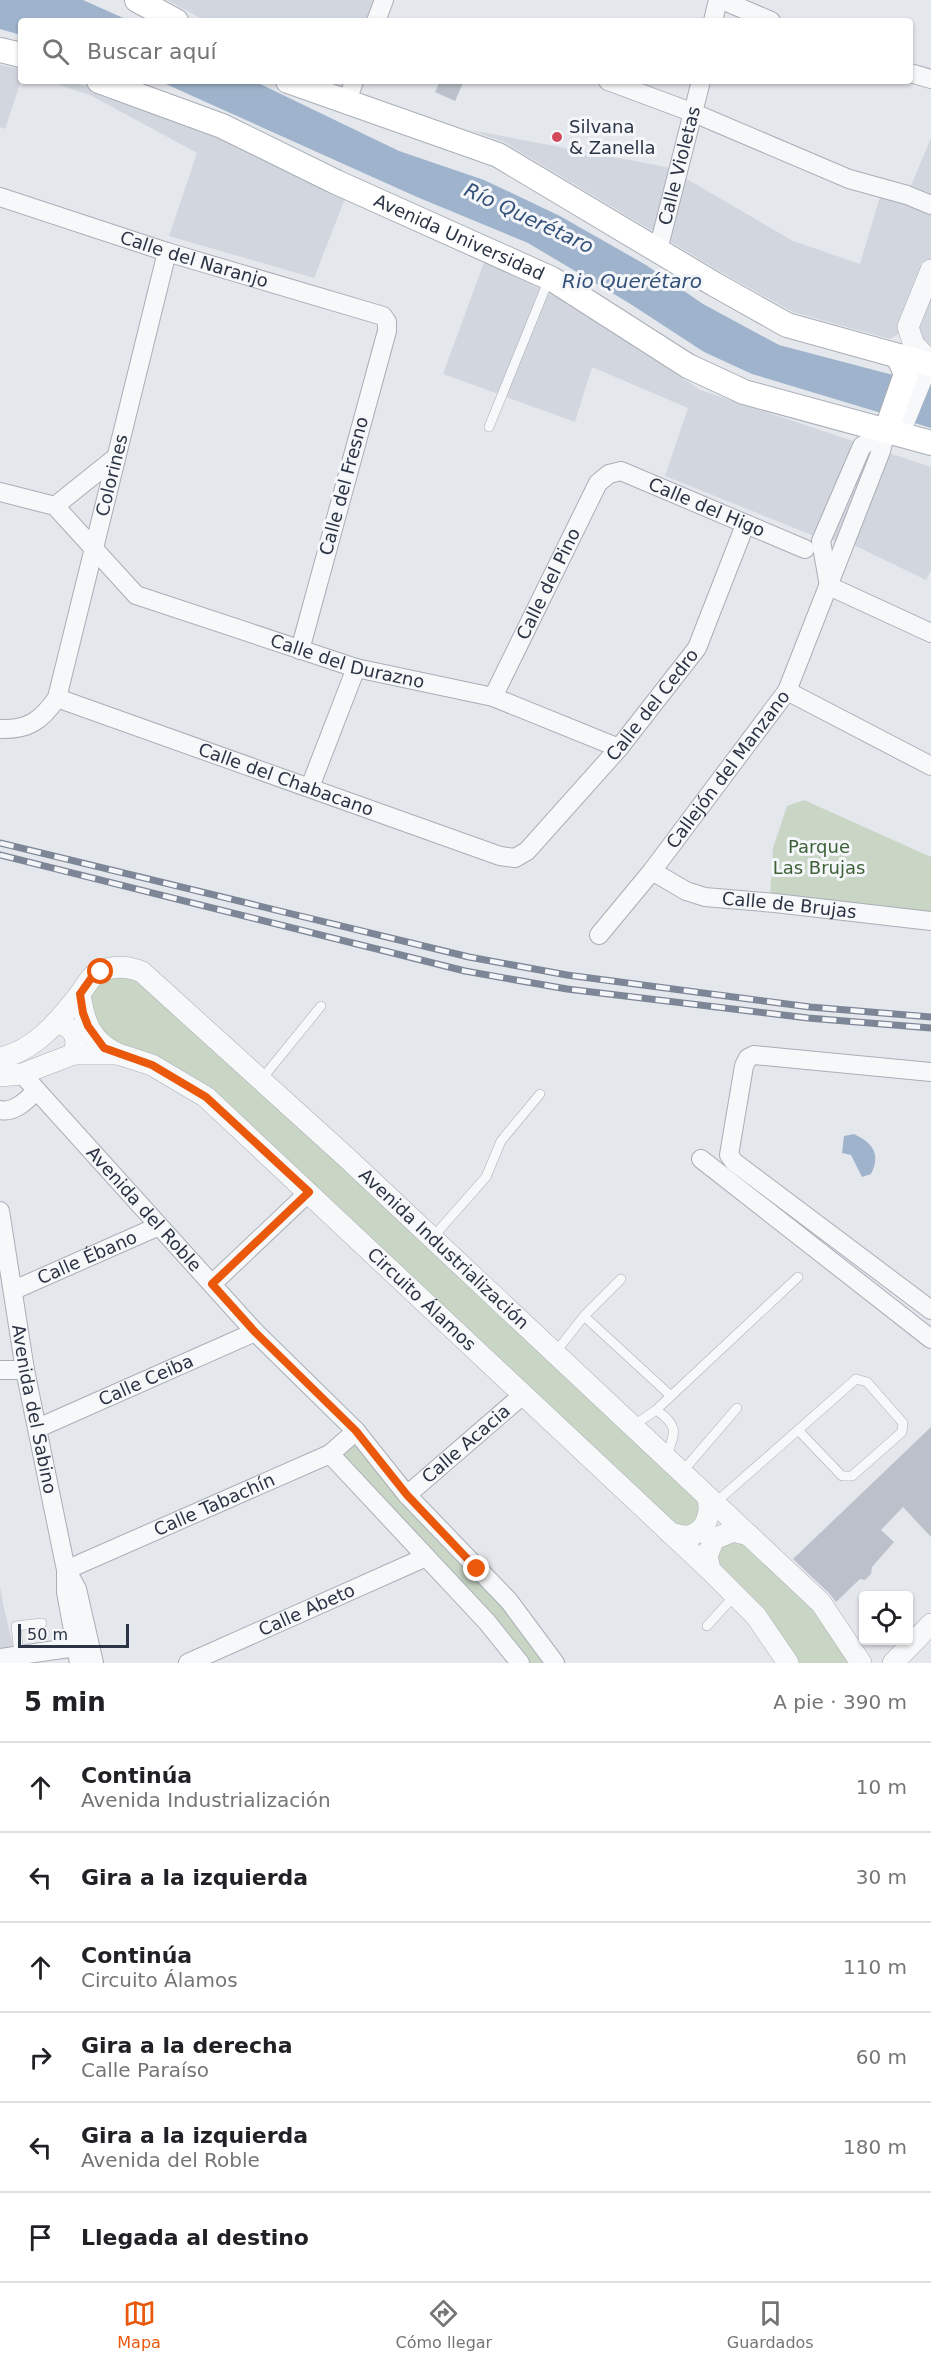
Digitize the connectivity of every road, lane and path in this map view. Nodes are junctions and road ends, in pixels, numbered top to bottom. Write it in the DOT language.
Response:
graph roads {
  1 [pos="137,0"];
  2 [pos="384,0"];
  3 [pos="720,0"];
  4 [pos="170,18"];
  5 [pos="377,18"];
  6 [pos="714,18"];
  7 [pos="764,18"];
  8 [pos="0,50"];
  9 [pos="18,54"];
  10 [pos="913,74"];
  11 [pos="931,79"];
  12 [pos="107,84"];
  13 [pos="307,84"];
  14 [pos="617,84"];
  15 [pos="699,84"];
  16 [pos="351,91"];
  17 [pos="694,113"];
  18 [pos="0,197"];
  19 [pos="931,205"];
  20 [pos="658,250"];
  21 [pos="167,252"];
  22 [pos="931,270"];
  23 [pos="549,278"];
  24 [pos="387,322"];
  25 [pos="908,327"];
  26 [pos="910,365"];
  27 [pos="489,427"];
  28 [pos="905,428"];
  29 [pos="115,458"];
  30 [pos="609,474"];
  31 [pos="0,492"];
  32 [pos="55,506"];
  33 [pos="745,525"];
  34 [pos="93,549"];
  35 [pos="805,549"];
  36 [pos="829,586"];
  37 [pos="931,633"];
  38 [pos="300,650"];
  39 [pos="356,668"];
  40 [pos="787,691"];
  41 [pos="493,697"];
  42 [pos="57,698"];
  43 [pos="0,729"];
  44 [pos="619,748"];
  45 [pos="931,766"];
  46 [pos="310,786"];
  47 [pos="515,858"];
  48 [pos="652,871"];
  49 [pos="931,921"];
  50 [pos="599,934"];
  51 [pos="80,994"];
  52 [pos="321,1006"];
  53 [pos="57,1022"];
  54 [pos="74,1054"];
  55 [pos="118,1054"];
  56 [pos="0,1058"];
  57 [pos="931,1072"];
  58 [pos="22,1074"];
  59 [pos="0,1076"];
  60 [pos="261,1080"];
  61 [pos="36,1090"];
  62 [pos="540,1094"];
  63 [pos="0,1110"];
  64 [pos="701,1159"];
  65 [pos="309,1192"];
  66 [pos="0,1211"];
  67 [pos="159,1226"];
  68 [pos="432,1238"];
  69 [pos="798,1277"];
  70 [pos="621,1279"];
  71 [pos="212,1284"];
  72 [pos="14,1290"];
  73 [pos="931,1310"];
  74 [pos="584,1316"];
  75 [pos="255,1332"];
  76 [pos="931,1339"];
  77 [pos="555,1353"];
  78 [pos="0,1370"];
  79 [pos="25,1370"];
  80 [pos="524,1394"];
  81 [pos="671,1396"];
  82 [pos="737,1408"];
  83 [pos="656,1410"];
  84 [pos="633,1426"];
  85 [pos="38,1428"];
  86 [pos="356,1431"];
  87 [pos="799,1431"];
  88 [pos="330,1454"];
  89 [pos="666,1458"];
  90 [pos="682,1472"];
  91 [pos="407,1495"];
  92 [pos="711,1500"];
  93 [pos="670,1533"];
  94 [pos="749,1535"];
  95 [pos="426,1557"];
  96 [pos="477,1569"];
  97 [pos="66,1570"];
  98 [pos="710,1570"];
  99 [pos="456,1589"];
  100 [pos="735,1595"];
  101 [pos="42,1623"];
  102 [pos="931,1624"];
  103 [pos="707,1626"];
  104 [pos="541,1642"];
  105 [pos="19,1655"];
  106 [pos="78,1655"];
  107 [pos="0,1658"];
  108 [pos="519,1661"];
  109 [pos="94,1663"];
  110 [pos="188,1663"];
  111 [pos="555,1663"];
  112 [pos="788,1663"];
  113 [pos="861,1663"];
  114 [pos="893,1663"];
  1 -- 4 [label="main road"];
  2 -- 5 [label="street"];
  3 -- 6 [label="street"];
  3 -- 7 [label="street"];
  8 -- 9 [label="main road"];
  10 -- 11 [label="street"];
  12 -- 23 [label="main road, Avenida Universidad"];
  13 -- 16 [label="main road"];
  14 -- 17 [label="street"];
  15 -- 17 [label="street, Calle Violetas"];
  16 -- 20 [label="main road"];
  17 -- 19 [label="street"];
  17 -- 20 [label="street, Calle Violetas"];
  18 -- 21 [label="street, Calle del Naranjo"];
  20 -- 26 [label="main road"];
  21 -- 24 [label="street, Calle del Naranjo"];
  21 -- 29 [label="street, Colorines"];
  22 -- 25 [label="street"];
  23 -- 27 [label="lane"];
  23 -- 28 [label="main road, Avenida Universidad"];
  24 -- 38 [label="street, Calle del Fresno"];
  25 -- 26 [label="street"];
  25 -- 26 [label="street"];
  26 -- 28 [label="main road"];
  28 -- 36 [label="street, Callejón del Manzano"];
  29 -- 32 [label="street"];
  29 -- 34 [label="street, Colorines"];
  30 -- 33 [label="street, Calle del Higo"];
  30 -- 41 [label="street, Calle del Pino"];
  31 -- 32 [label="street"];
  32 -- 34 [label="street, Calle del Durazno"];
  33 -- 35 [label="street, Calle del Higo"];
  33 -- 44 [label="street, Calle del Cedro"];
  34 -- 38 [label="street, Calle del Durazno"];
  34 -- 42 [label="street, Colorines"];
  36 -- 37 [label="street"];
  36 -- 40 [label="street, Callejón del Manzano"];
  38 -- 39 [label="street, Calle del Durazno"];
  39 -- 41 [label="street, Calle del Durazno"];
  39 -- 46 [label="street"];
  40 -- 45 [label="street"];
  40 -- 48 [label="street, Callejón del Manzano"];
  41 -- 44 [label="street, Calle del Durazno"];
  42 -- 43 [label="street"];
  42 -- 46 [label="street, Calle del Chabacano"];
  44 -- 47 [label="street, Calle del Cedro"];
  46 -- 47 [label="street, Calle del Chabacano"];
  48 -- 49 [label="street, Calle de Brujas"];
  48 -- 50 [label="street, Callejón del Manzano"];
  51 -- 53 [label="street, Avenida Industrialización"];
  51 -- 55 [label="street"];
  51 -- 60 [label="street, Avenida Industrialización"];
  52 -- 60 [label="lane"];
  53 -- 54 [label="street"];
  53 -- 56 [label="street, Avenida Industrialización"];
  54 -- 55 [label="street, Circuito Álamos"];
  54 -- 58 [label="street, Circuito Álamos"];
  55 -- 65 [label="street, Circuito Álamos"];
  57 -- 73 [label="street"];
  58 -- 59 [label="street, Circuito Álamos"];
  58 -- 61 [label="street, Avenida del Roble"];
  60 -- 68 [label="street, Avenida Industrialización"];
  61 -- 63 [label="street"];
  61 -- 67 [label="street, Avenida del Roble"];
  62 -- 68 [label="lane"];
  64 -- 76 [label="street"];
  65 -- 71 [label="street"];
  65 -- 80 [label="street, Circuito Álamos"];
  66 -- 72 [label="street, Avenida del Sabino"];
  67 -- 71 [label="street, Avenida del Roble"];
  67 -- 72 [label="street, Calle Ébano"];
  68 -- 77 [label="street, Avenida Industrialización"];
  69 -- 81 [label="lane"];
  70 -- 74 [label="lane"];
  71 -- 75 [label="street, Avenida del Roble"];
  72 -- 79 [label="street, Avenida del Sabino"];
  74 -- 77 [label="lane"];
  74 -- 81 [label="lane"];
  75 -- 85 [label="street, Calle Ceiba"];
  75 -- 86 [label="street, Avenida del Roble"];
  77 -- 84 [label="street, Avenida Industrialización"];
  78 -- 79 [label="street"];
  79 -- 85 [label="street, Avenida del Sabino"];
  80 -- 91 [label="street, Calle Acacia"];
  80 -- 93 [label="street, Circuito Álamos"];
  81 -- 83 [label="lane"];
  82 -- 90 [label="lane"];
  83 -- 84 [label="lane"];
  83 -- 89 [label="lane"];
  84 -- 89 [label="street, Avenida Industrialización"];
  85 -- 97 [label="street, Avenida del Sabino"];
  86 -- 88 [label="street, Calle Tabachín"];
  86 -- 91 [label="street, Avenida del Roble"];
  87 -- 87 [label="lane"];
  87 -- 92 [label="lane"];
  88 -- 95 [label="street"];
  88 -- 97 [label="street, Calle Tabachín"];
  89 -- 90 [label="street, Avenida Industrialización"];
  90 -- 92 [label="street, Avenida Industrialización"];
  91 -- 96 [label="street, Avenida del Roble"];
  92 -- 93 [label="street"];
  92 -- 94 [label="street, Avenida Industrialización"];
  93 -- 98 [label="street, Circuito Álamos"];
  94 -- 98 [label="street"];
  94 -- 113 [label="street, Avenida Industrialización"];
  95 -- 99 [label="street"];
  95 -- 110 [label="street, Calle Abeto"];
  96 -- 99 [label="street"];
  96 -- 104 [label="street, Avenida del Roble"];
  97 -- 106 [label="street, Avenida del Sabino"];
  97 -- 109 [label="street, Avenida del Sabino"];
  98 -- 100 [label="street, Circuito Álamos"];
  99 -- 108 [label="street"];
  100 -- 103 [label="lane"];
  100 -- 112 [label="street, Circuito Álamos"];
  101 -- 105 [label="lane"];
  102 -- 114 [label="street"];
  104 -- 108 [label="street"];
  104 -- 111 [label="street, Avenida del Roble"];
  105 -- 106 [label="street"];
  105 -- 107 [label="street"];
}
